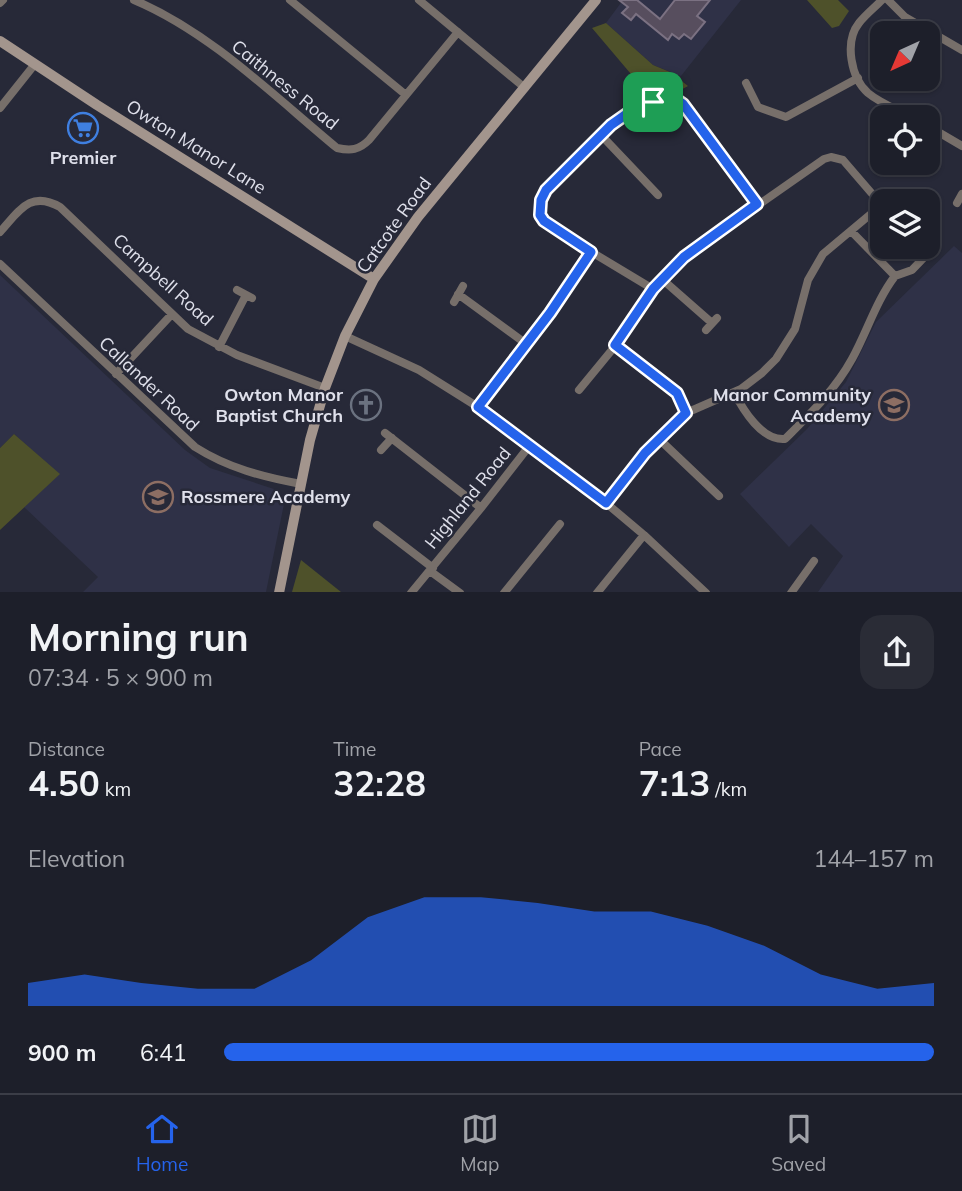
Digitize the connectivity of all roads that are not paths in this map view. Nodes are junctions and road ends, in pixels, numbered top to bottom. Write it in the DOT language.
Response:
graph roads {
  1 [pos="134,0"];
  2 [pos="290,0"];
  3 [pos="419,0"];
  4 [pos="596,0"];
  5 [pos="882,0"];
  6 [pos="888,0"];
  7 [pos="146,2"];
  8 [pos="458,32"];
  9 [pos="0,41"];
  10 [pos="962,50"];
  11 [pos="35,64"];
  12 [pos="858,78"];
  13 [pos="746,83"];
  14 [pos="525,88"];
  15 [pos="406,95"];
  16 [pos="890,105"];
  17 [pos="0,108"];
  18 [pos="940,133"];
  19 [pos="601,135"];
  20 [pos="962,146"];
  21 [pos="962,194"];
  22 [pos="657,195"];
  23 [pos="957,203"];
  24 [pos="757,204"];
  25 [pos="852,231"];
  26 [pos="0,232"];
  27 [pos="591,252"];
  28 [pos="927,259"];
  29 [pos="0,264"];
  30 [pos="895,276"];
  31 [pos="374,279"];
  32 [pos="663,280"];
  33 [pos="653,289"];
  34 [pos="237,290"];
  35 [pos="458,294"];
  36 [pos="172,314"];
  37 [pos="706,330"];
  38 [pos="345,336"];
  39 [pos="525,343"];
  40 [pos="615,345"];
  41 [pos="219,347"];
  42 [pos="116,374"];
  43 [pos="324,388"];
  44 [pos="579,390"];
  45 [pos="734,392"];
  46 [pos="478,407"];
  47 [pos="686,413"];
  48 [pos="659,439"];
  49 [pos="530,445"];
  50 [pos="381,450"];
  51 [pos="301,484"];
  52 [pos="719,496"];
  53 [pos="606,503"];
  54 [pos="481,508"];
  55 [pos="560,524"];
  56 [pos="377,525"];
  57 [pos="644,535"];
  58 [pos="814,561"];
  59 [pos="431,569"];
  60 [pos="800,580"];
  61 [pos="809,586"];
  62 [pos="279,592"];
  63 [pos="412,592"];
  64 [pos="459,592"];
  65 [pos="505,592"];
  66 [pos="598,592"];
  67 [pos="705,592"];
  68 [pos="792,592"];
  1 -- 7 [label="street, Caithness Road"];
  2 -- 15 [label="street"];
  3 -- 8 [label="street"];
  4 -- 14 [label="street, Catcote Road"];
  5 -- 12 [label="street"];
  6 -- 10 [label="street"];
  7 -- 15 [label="street, Caithness Road"];
  8 -- 14 [label="street"];
  8 -- 15 [label="street, Caithness Road"];
  9 -- 11 [label="street, Owton Manor Lane"];
  11 -- 17 [label="street"];
  11 -- 31 [label="street, Owton Manor Lane"];
  12 -- 13 [label="street"];
  12 -- 16 [label="street"];
  14 -- 31 [label="street, Catcote Road"];
  18 -- 20 [label="street"];
  19 -- 22 [label="street"];
  19 -- 24 [label="street"];
  19 -- 27 [label="street"];
  21 -- 23 [label="street"];
  24 -- 25 [label="street"];
  24 -- 32 [label="street"];
  25 -- 30 [label="street"];
  25 -- 45 [label="street"];
  26 -- 36 [label="street, Campbell Road"];
  27 -- 33 [label="street"];
  27 -- 39 [label="street"];
  28 -- 30 [label="street"];
  29 -- 42 [label="street, Callander Road"];
  30 -- 45 [label="street"];
  31 -- 38 [label="street, Catcote Road"];
  32 -- 33 [label="street"];
  32 -- 37 [label="street"];
  33 -- 40 [label="street"];
  34 -- 41 [label="street"];
  35 -- 39 [label="street"];
  36 -- 41 [label="street, Campbell Road"];
  36 -- 42 [label="street"];
  38 -- 43 [label="street, Catcote Road"];
  38 -- 46 [label="street"];
  39 -- 46 [label="street"];
  40 -- 44 [label="street"];
  40 -- 47 [label="street"];
  41 -- 43 [label="street, Campbell Road"];
  42 -- 51 [label="street, Callander Road"];
  43 -- 51 [label="street, Catcote Road"];
  45 -- 47 [label="street"];
  46 -- 49 [label="street"];
  47 -- 48 [label="street"];
  48 -- 52 [label="street"];
  48 -- 53 [label="street"];
  49 -- 53 [label="street"];
  49 -- 54 [label="street, Highland Road"];
  50 -- 54 [label="street"];
  51 -- 62 [label="street, Catcote Road"];
  53 -- 57 [label="street"];
  54 -- 59 [label="street, Highland Road"];
  55 -- 65 [label="street"];
  56 -- 59 [label="street"];
  57 -- 66 [label="street"];
  57 -- 67 [label="street"];
  58 -- 60 [label="street"];
  59 -- 63 [label="street, Highland Road"];
  59 -- 64 [label="street"];
  60 -- 61 [label="street"];
  60 -- 68 [label="street"];
}
